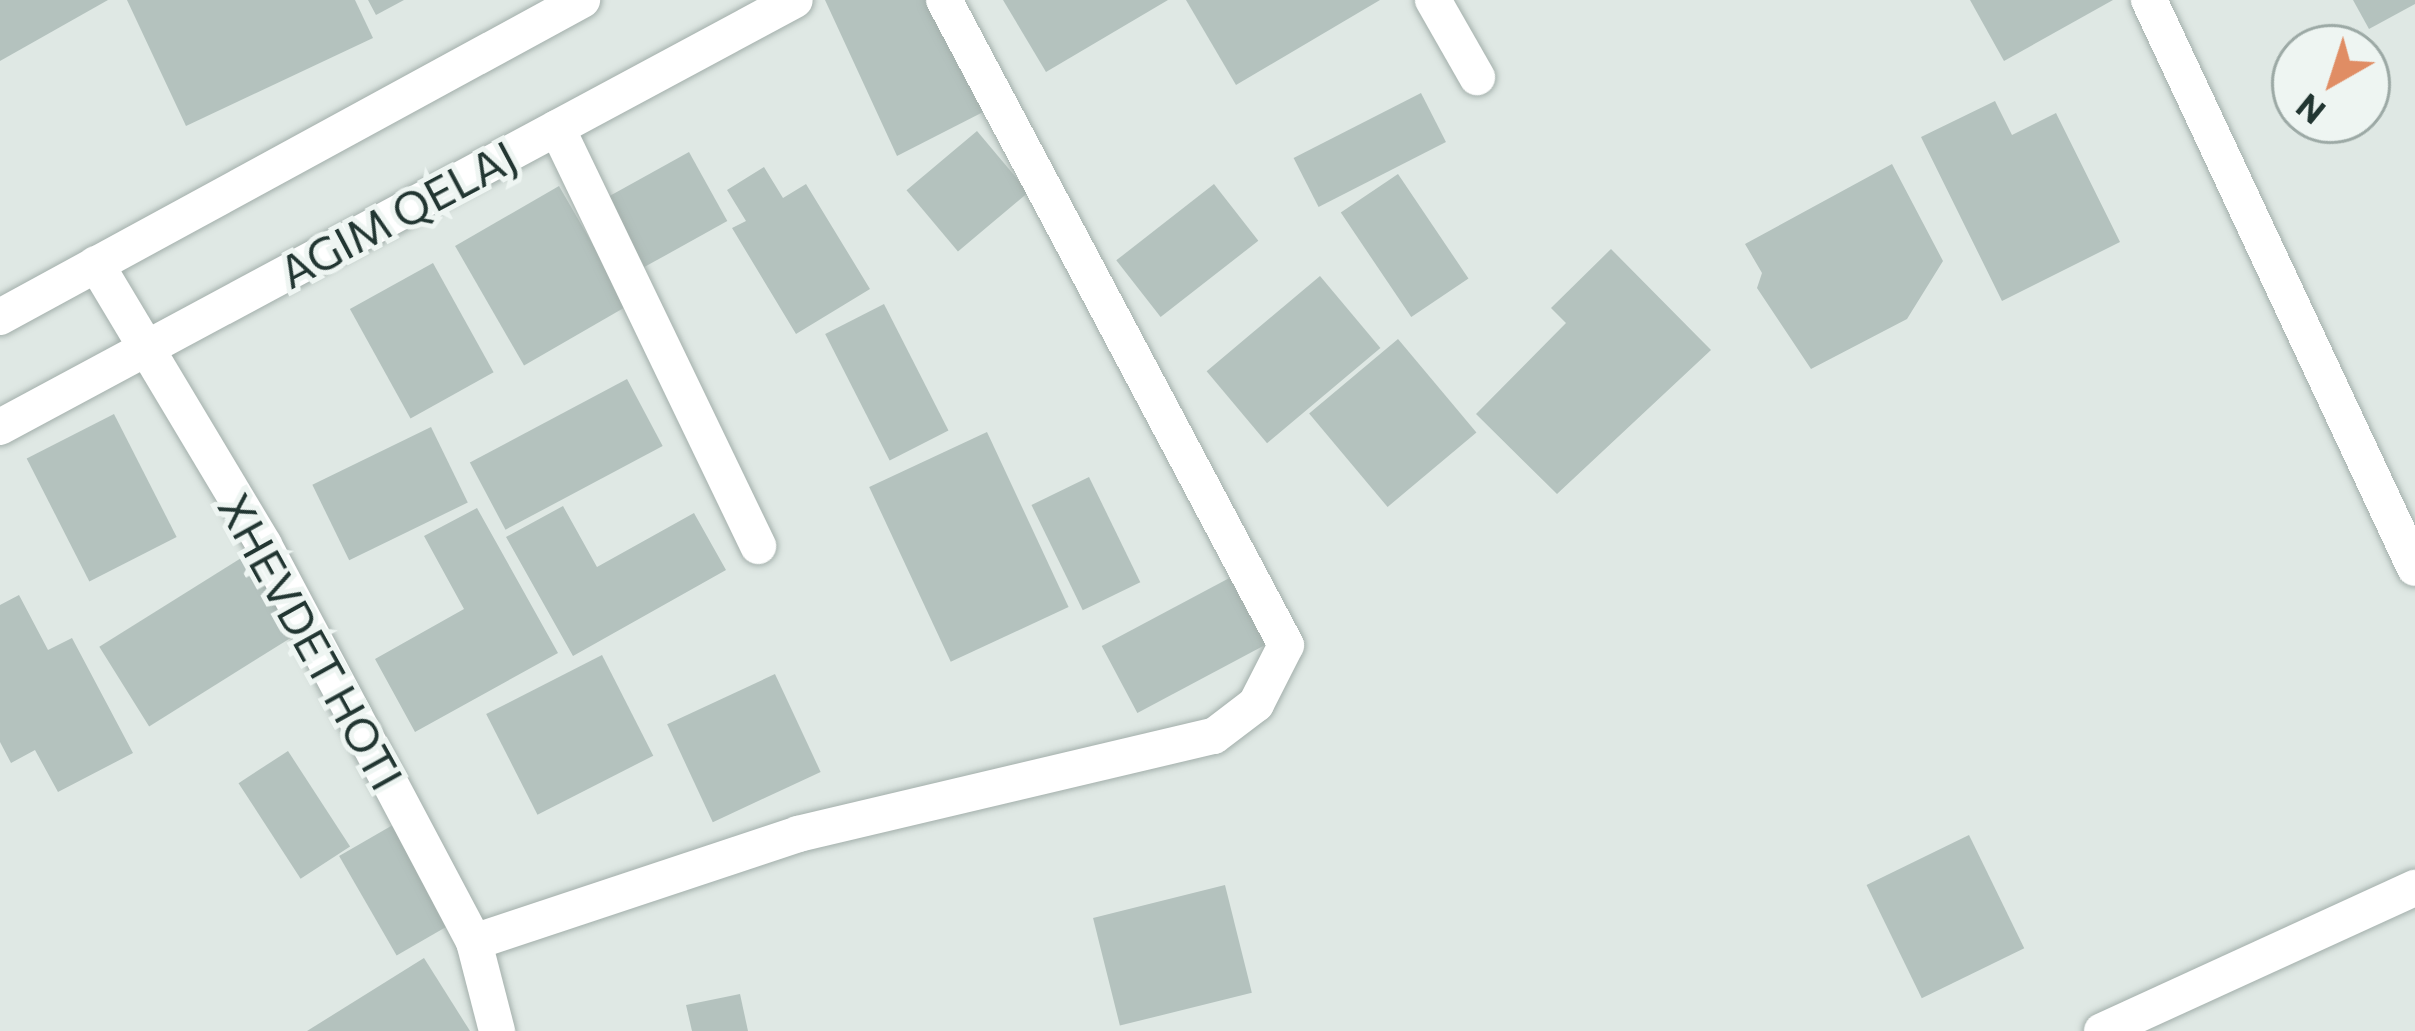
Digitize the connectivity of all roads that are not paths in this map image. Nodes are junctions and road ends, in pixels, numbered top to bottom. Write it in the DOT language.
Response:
graph roads {
  1 [pos="582,0"];
  2 [pos="795,0"];
  3 [pos="944,0"];
  4 [pos="1433,0"];
  5 [pos="2150,0"];
  6 [pos="1477,77"];
  7 [pos="557,128"];
  8 [pos="96,264"];
  9 [pos="0,317"];
  10 [pos="145,348"];
  11 [pos="0,427"];
  12 [pos="758,546"];
  13 [pos="2415,568"];
  14 [pos="2415,888"];
  15 [pos="474,943"];
  16 [pos="497,1031"];
  17 [pos="2102,1031"];
  1 -- 8 [label="street"];
  2 -- 7 [label="street, AGIM QELAJ"];
  3 -- 15 [label="street"];
  4 -- 6 [label="street"];
  5 -- 13 [label="street"];
  7 -- 10 [label="street, AGIM QELAJ"];
  7 -- 12 [label="street"];
  8 -- 9 [label="street"];
  8 -- 10 [label="street, XHEVDET HOTI"];
  10 -- 11 [label="street, AGIM QELAJ"];
  10 -- 15 [label="street, XHEVDET HOTI"];
  14 -- 17 [label="street"];
  15 -- 16 [label="street, XHEVDET HOTI"];
}
